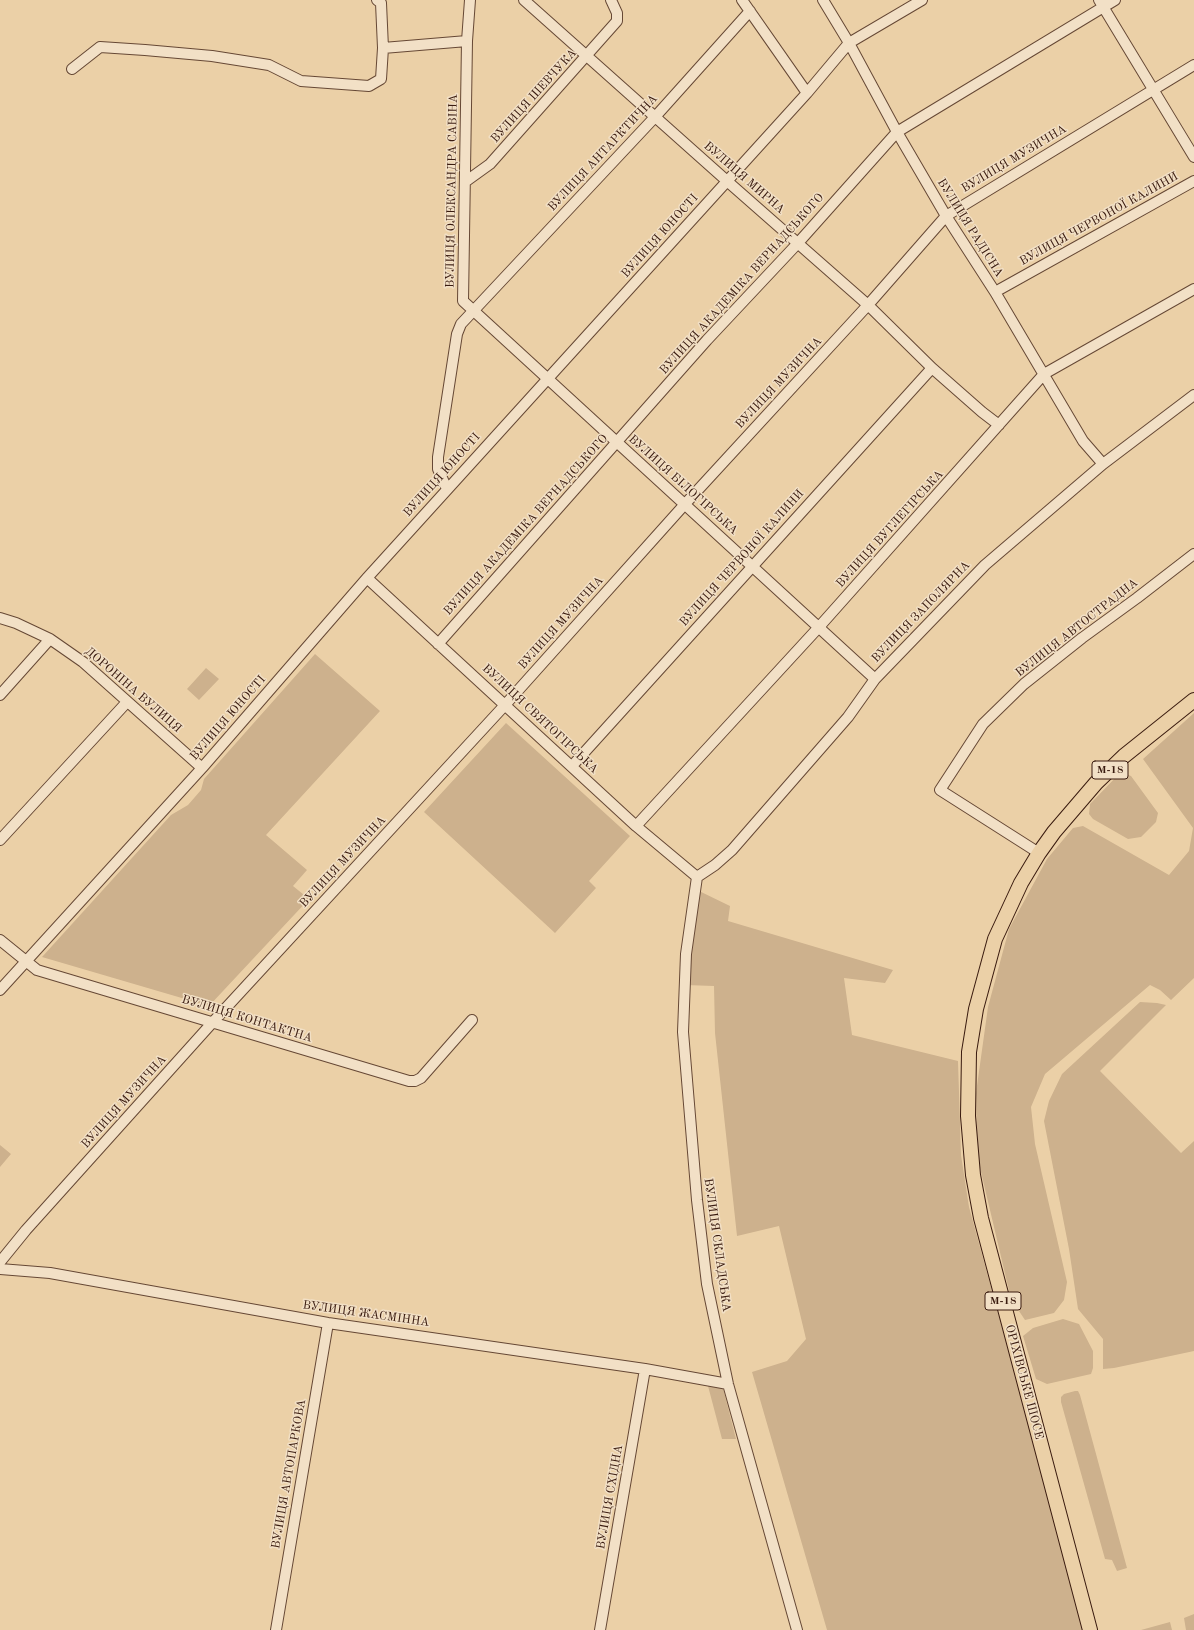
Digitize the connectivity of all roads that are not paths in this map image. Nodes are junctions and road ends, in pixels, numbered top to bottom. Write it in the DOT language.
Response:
graph roads {
  1 [pos="377,0"];
  2 [pos="470,0"];
  3 [pos="524,0"];
  4 [pos="611,0"];
  5 [pos="742,0"];
  6 [pos="823,0"];
  7 [pos="922,0"];
  8 [pos="1115,0"];
  9 [pos="1101,3"];
  10 [pos="750,11"];
  11 [pos="468,42"];
  12 [pos="849,43"];
  13 [pos="384,48"];
  14 [pos="588,56"];
  15 [pos="1194,65"];
  16 [pos="72,70"];
  17 [pos="1154,90"];
  18 [pos="807,93"];
  19 [pos="655,117"];
  20 [pos="897,132"];
  21 [pos="1194,158"];
  22 [pos="1194,180"];
  23 [pos="727,181"];
  24 [pos="465,182"];
  25 [pos="946,216"];
  26 [pos="798,243"];
  27 [pos="1194,289"];
  28 [pos="995,292"];
  29 [pos="868,305"];
  30 [pos="473,311"];
  31 [pos="932,368"];
  32 [pos="1044,374"];
  33 [pos="548,379"];
  34 [pos="1194,395"];
  35 [pos="999,425"];
  36 [pos="618,443"];
  37 [pos="1104,464"];
  38 [pos="447,489"];
  39 [pos="686,504"];
  40 [pos="1194,554"];
  41 [pos="752,565"];
  42 [pos="367,578"];
  43 [pos="0,618"];
  44 [pos="819,627"];
  45 [pos="50,639"];
  46 [pos="438,644"];
  47 [pos="875,679"];
  48 [pos="0,696"];
  49 [pos="1194,700"];
  50 [pos="127,702"];
  51 [pos="505,705"];
  52 [pos="572,766"];
  53 [pos="202,768"];
  54 [pos="636,826"];
  55 [pos="0,840"];
  56 [pos="1039,853"];
  57 [pos="697,877"];
  58 [pos="0,940"];
  59 [pos="25,962"];
  60 [pos="0,990"];
  61 [pos="472,1020"];
  62 [pos="212,1023"];
  63 [pos="0,1262"];
  64 [pos="0,1269"];
  65 [pos="328,1322"];
  66 [pos="645,1369"];
  67 [pos="728,1384"];
  68 [pos="276,1630"];
  69 [pos="600,1630"];
  70 [pos="797,1630"];
  71 [pos="1090,1630"];
  1 -- 13 [label="street"];
  2 -- 11 [label="street, ВУЛИЦЯ ОЛЕКСАНДРА САВІНА"];
  3 -- 14 [label="street, ВУЛИЦЯ МИРНА"];
  4 -- 14 [label="street, ВУЛИЦЯ ШЕВЧУКА"];
  5 -- 10 [label="street"];
  6 -- 12 [label="street, ВУЛИЦЯ РАДІСНА"];
  7 -- 12 [label="street, ВУЛИЦЯ ЮНОСТІ"];
  8 -- 9 [label="street, ВУЛИЦЯ АКАДЕМІКА ВЕРНАДСЬКОГО"];
  9 -- 17 [label="street"];
  9 -- 20 [label="street, ВУЛИЦЯ АКАДЕМІКА ВЕРНАДСЬКОГО"];
  10 -- 18 [label="street"];
  10 -- 19 [label="street, ВУЛИЦЯ АНТАРКТИЧНА"];
  11 -- 13 [label="street"];
  11 -- 24 [label="street, ВУЛИЦЯ ОЛЕКСАНДРА САВІНА"];
  12 -- 18 [label="street, ВУЛИЦЯ ЮНОСТІ"];
  12 -- 20 [label="street, ВУЛИЦЯ РАДІСНА"];
  13 -- 16 [label="street"];
  14 -- 19 [label="street, ВУЛИЦЯ МИРНА"];
  14 -- 24 [label="street, ВУЛИЦЯ ШЕВЧУКА"];
  15 -- 17 [label="street, ВУЛИЦЯ МУЗИЧНА"];
  17 -- 21 [label="street"];
  17 -- 25 [label="street, ВУЛИЦЯ МУЗИЧНА"];
  18 -- 23 [label="street, ВУЛИЦЯ ЮНОСТІ"];
  19 -- 23 [label="street, ВУЛИЦЯ МИРНА"];
  19 -- 30 [label="street, ВУЛИЦЯ АНТАРКТИЧНА"];
  20 -- 25 [label="street, ВУЛИЦЯ РАДІСНА"];
  20 -- 26 [label="street, ВУЛИЦЯ АКАДЕМІКА ВЕРНАДСЬКОГО"];
  22 -- 28 [label="street, ВУЛИЦЯ ЧЕРВОНОЇ КАЛИНИ"];
  23 -- 26 [label="street, ВУЛИЦЯ МИРНА"];
  23 -- 33 [label="street, ВУЛИЦЯ ЮНОСТІ"];
  24 -- 30 [label="street, ВУЛИЦЯ ОЛЕКСАНДРА САВІНА"];
  25 -- 28 [label="street, ВУЛИЦЯ РАДІСНА"];
  25 -- 29 [label="street, ВУЛИЦЯ МУЗИЧНА"];
  26 -- 29 [label="street, ВУЛИЦЯ МИРНА"];
  26 -- 36 [label="street, ВУЛИЦЯ АКАДЕМІКА ВЕРНАДСЬКОГО"];
  27 -- 32 [label="street, ВУЛИЦЯ ВУГЛЕГІРСЬКА"];
  28 -- 32 [label="street, ВУЛИЦЯ РАДІСНА"];
  29 -- 31 [label="street, ВУЛИЦЯ МИРНА"];
  29 -- 39 [label="street, ВУЛИЦЯ МУЗИЧНА"];
  30 -- 33 [label="street, ВУЛИЦЯ БІЛОГІРСЬКА"];
  30 -- 38 [label="street"];
  31 -- 35 [label="street, ВУЛИЦЯ МИРНА"];
  31 -- 41 [label="street, ВУЛИЦЯ ЧЕРВОНОЇ КАЛИНИ"];
  32 -- 35 [label="street, ВУЛИЦЯ ВУГЛЕГІРСЬКА"];
  32 -- 37 [label="street, ВУЛИЦЯ РАДІСНА"];
  33 -- 36 [label="street, ВУЛИЦЯ БІЛОГІРСЬКА"];
  33 -- 38 [label="street, ВУЛИЦЯ ЮНОСТІ"];
  34 -- 37 [label="street, ВУЛИЦЯ ЗАПОЛЯРНА"];
  35 -- 44 [label="street, ВУЛИЦЯ ВУГЛЕГІРСЬКА"];
  36 -- 39 [label="street, ВУЛИЦЯ БІЛОГІРСЬКА"];
  36 -- 46 [label="street, ВУЛИЦЯ АКАДЕМІКА ВЕРНАДСЬКОГО"];
  37 -- 47 [label="street, ВУЛИЦЯ ЗАПОЛЯРНА"];
  38 -- 42 [label="street, ВУЛИЦЯ ЮНОСТІ"];
  39 -- 41 [label="street, ВУЛИЦЯ БІЛОГІРСЬКА"];
  39 -- 51 [label="street, ВУЛИЦЯ МУЗИЧНА"];
  40 -- 56 [label="street, ВУЛИЦЯ АВТОСТРАДНА"];
  41 -- 44 [label="street, ВУЛИЦЯ БІЛОГІРСЬКА"];
  41 -- 52 [label="street, ВУЛИЦЯ ЧЕРВОНОЇ КАЛИНИ"];
  42 -- 46 [label="street, ВУЛИЦЯ СВЯТОГІРСЬКА"];
  42 -- 53 [label="street, ВУЛИЦЯ ЮНОСТІ"];
  43 -- 45 [label="street, ДОРОНІНА ВУЛИЦЯ"];
  44 -- 47 [label="street, ВУЛИЦЯ БІЛОГІРСЬКА"];
  44 -- 54 [label="street, ВУЛИЦЯ ВУГЛЕГІРСЬКА"];
  45 -- 48 [label="street"];
  45 -- 50 [label="street, ДОРОНІНА ВУЛИЦЯ"];
  46 -- 51 [label="street, ВУЛИЦЯ СВЯТОГІРСЬКА"];
  47 -- 57 [label="street, ВУЛИЦЯ ЗАПОЛЯРНА"];
  49 -- 56 [label="highway, М-18"];
  50 -- 53 [label="street, ДОРОНІНА ВУЛИЦЯ"];
  50 -- 55 [label="street"];
  51 -- 52 [label="street, ВУЛИЦЯ СВЯТОГІРСЬКА"];
  51 -- 62 [label="street, ВУЛИЦЯ МУЗИЧНА"];
  52 -- 54 [label="street, ВУЛИЦЯ СВЯТОГІРСЬКА"];
  53 -- 59 [label="street, ВУЛИЦЯ ЮНОСТІ"];
  54 -- 57 [label="street, ВУЛИЦЯ СВЯТОГІРСЬКА"];
  56 -- 71 [label="highway, ОРІХІВСЬКЕ ШОСЕ / М-18"];
  57 -- 67 [label="street, ВУЛИЦЯ СКЛАДСЬКА"];
  58 -- 59 [label="street, ВУЛИЦЯ КОНТАКТНА"];
  59 -- 60 [label="street, ВУЛИЦЯ ЮНОСТІ"];
  59 -- 62 [label="street, ВУЛИЦЯ КОНТАКТНА"];
  61 -- 62 [label="street, ВУЛИЦЯ КОНТАКТНА"];
  62 -- 63 [label="street, ВУЛИЦЯ МУЗИЧНА"];
  64 -- 65 [label="street, ВУЛИЦЯ ЖАСМІННА"];
  65 -- 66 [label="street, ВУЛИЦЯ ЖАСМІННА"];
  65 -- 68 [label="street, ВУЛИЦЯ АВТОПАРКОВА"];
  66 -- 67 [label="street, ВУЛИЦЯ ЖАСМІННА"];
  66 -- 69 [label="street, ВУЛИЦЯ СХІДНА"];
  67 -- 70 [label="street, ВУЛИЦЯ СКЛАДСЬКА"];
}
